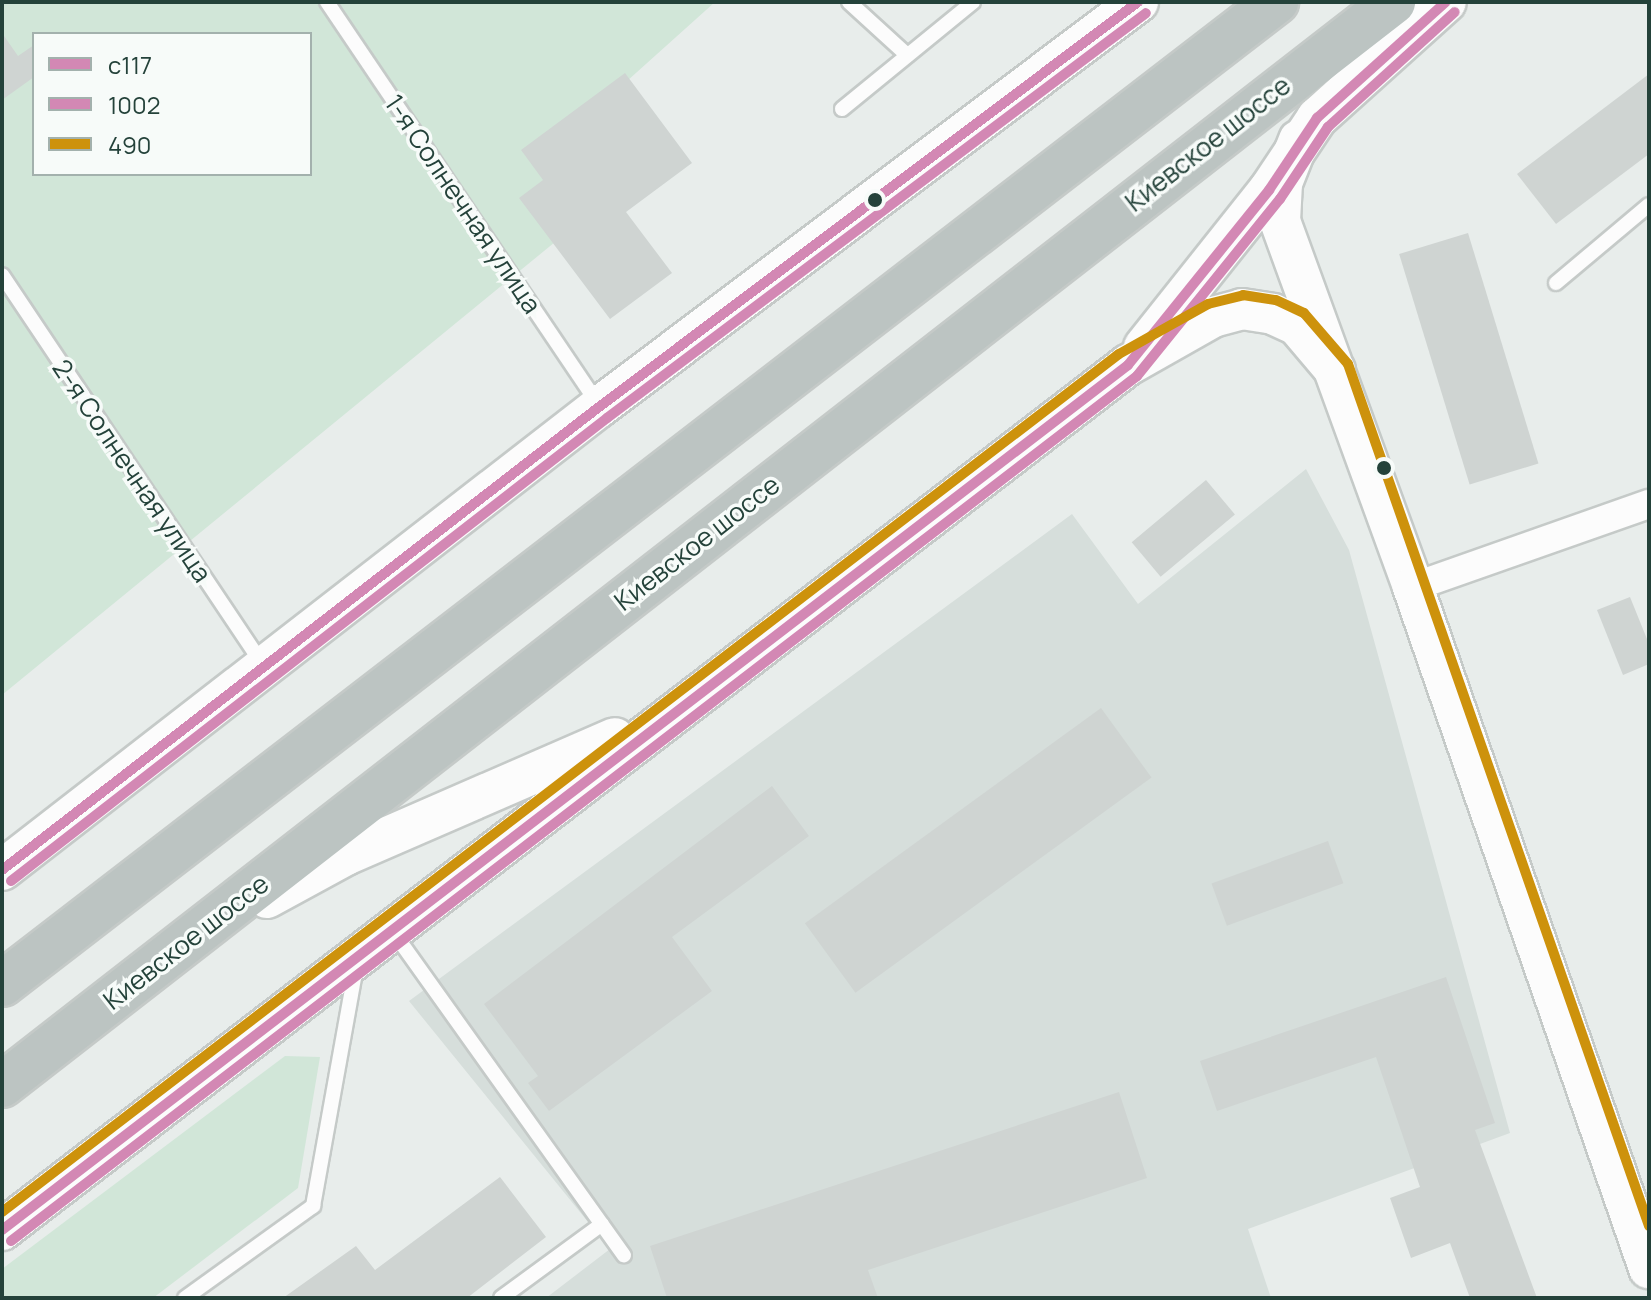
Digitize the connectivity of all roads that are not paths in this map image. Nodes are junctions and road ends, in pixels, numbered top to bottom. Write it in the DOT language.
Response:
graph roads {
  1 [pos="327,2"];
  2 [pos="849,2"];
  3 [pos="973,2"];
  4 [pos="1138,2"];
  5 [pos="1276,2"];
  6 [pos="1393,2"];
  7 [pos="1446,2"];
  8 [pos="907,55"];
  9 [pos="842,109"];
  10 [pos="1299,140"];
  11 [pos="1649,205"];
  12 [pos="2,275"];
  13 [pos="1556,283"];
  14 [pos="1128,365"];
  15 [pos="1335,370"];
  16 [pos="599,407"];
  17 [pos="1649,504"];
  18 [pos="1413,587"];
  19 [pos="752,657"];
  20 [pos="264,667"];
  21 [pos="2,870"];
  22 [pos="378,938"];
  23 [pos="173,953"];
  24 [pos="2,984"];
  25 [pos="2,1085"];
  26 [pos="602,1224"];
  27 [pos="2,1230"];
  28 [pos="624,1255"];
  29 [pos="1649,1268"];
  30 [pos="185,1298"];
  31 [pos="501,1298"];
  1 -- 16 [label="lane, 1-я Солнечная улица"];
  2 -- 8 [label="lane"];
  3 -- 8 [label="lane"];
  4 -- 16 [label="main road"];
  5 -- 24 [label="highway"];
  6 -- 23 [label="highway, Киевское шоссе"];
  7 -- 10 [label="main road"];
  8 -- 9 [label="lane"];
  10 -- 14 [label="main road"];
  10 -- 15 [label="main road"];
  11 -- 13 [label="lane"];
  12 -- 20 [label="lane, 2-я Солнечная улица"];
  14 -- 15 [label="main road"];
  14 -- 19 [label="main road"];
  15 -- 18 [label="main road"];
  16 -- 20 [label="main road"];
  17 -- 18 [label="street"];
  18 -- 29 [label="main road"];
  19 -- 22 [label="main road"];
  19 -- 23 [label="main road"];
  20 -- 21 [label="main road"];
  22 -- 26 [label="lane"];
  22 -- 27 [label="main road"];
  22 -- 30 [label="lane"];
  23 -- 25 [label="highway, Киевское шоссе"];
  26 -- 28 [label="lane"];
  26 -- 31 [label="lane"];
}
